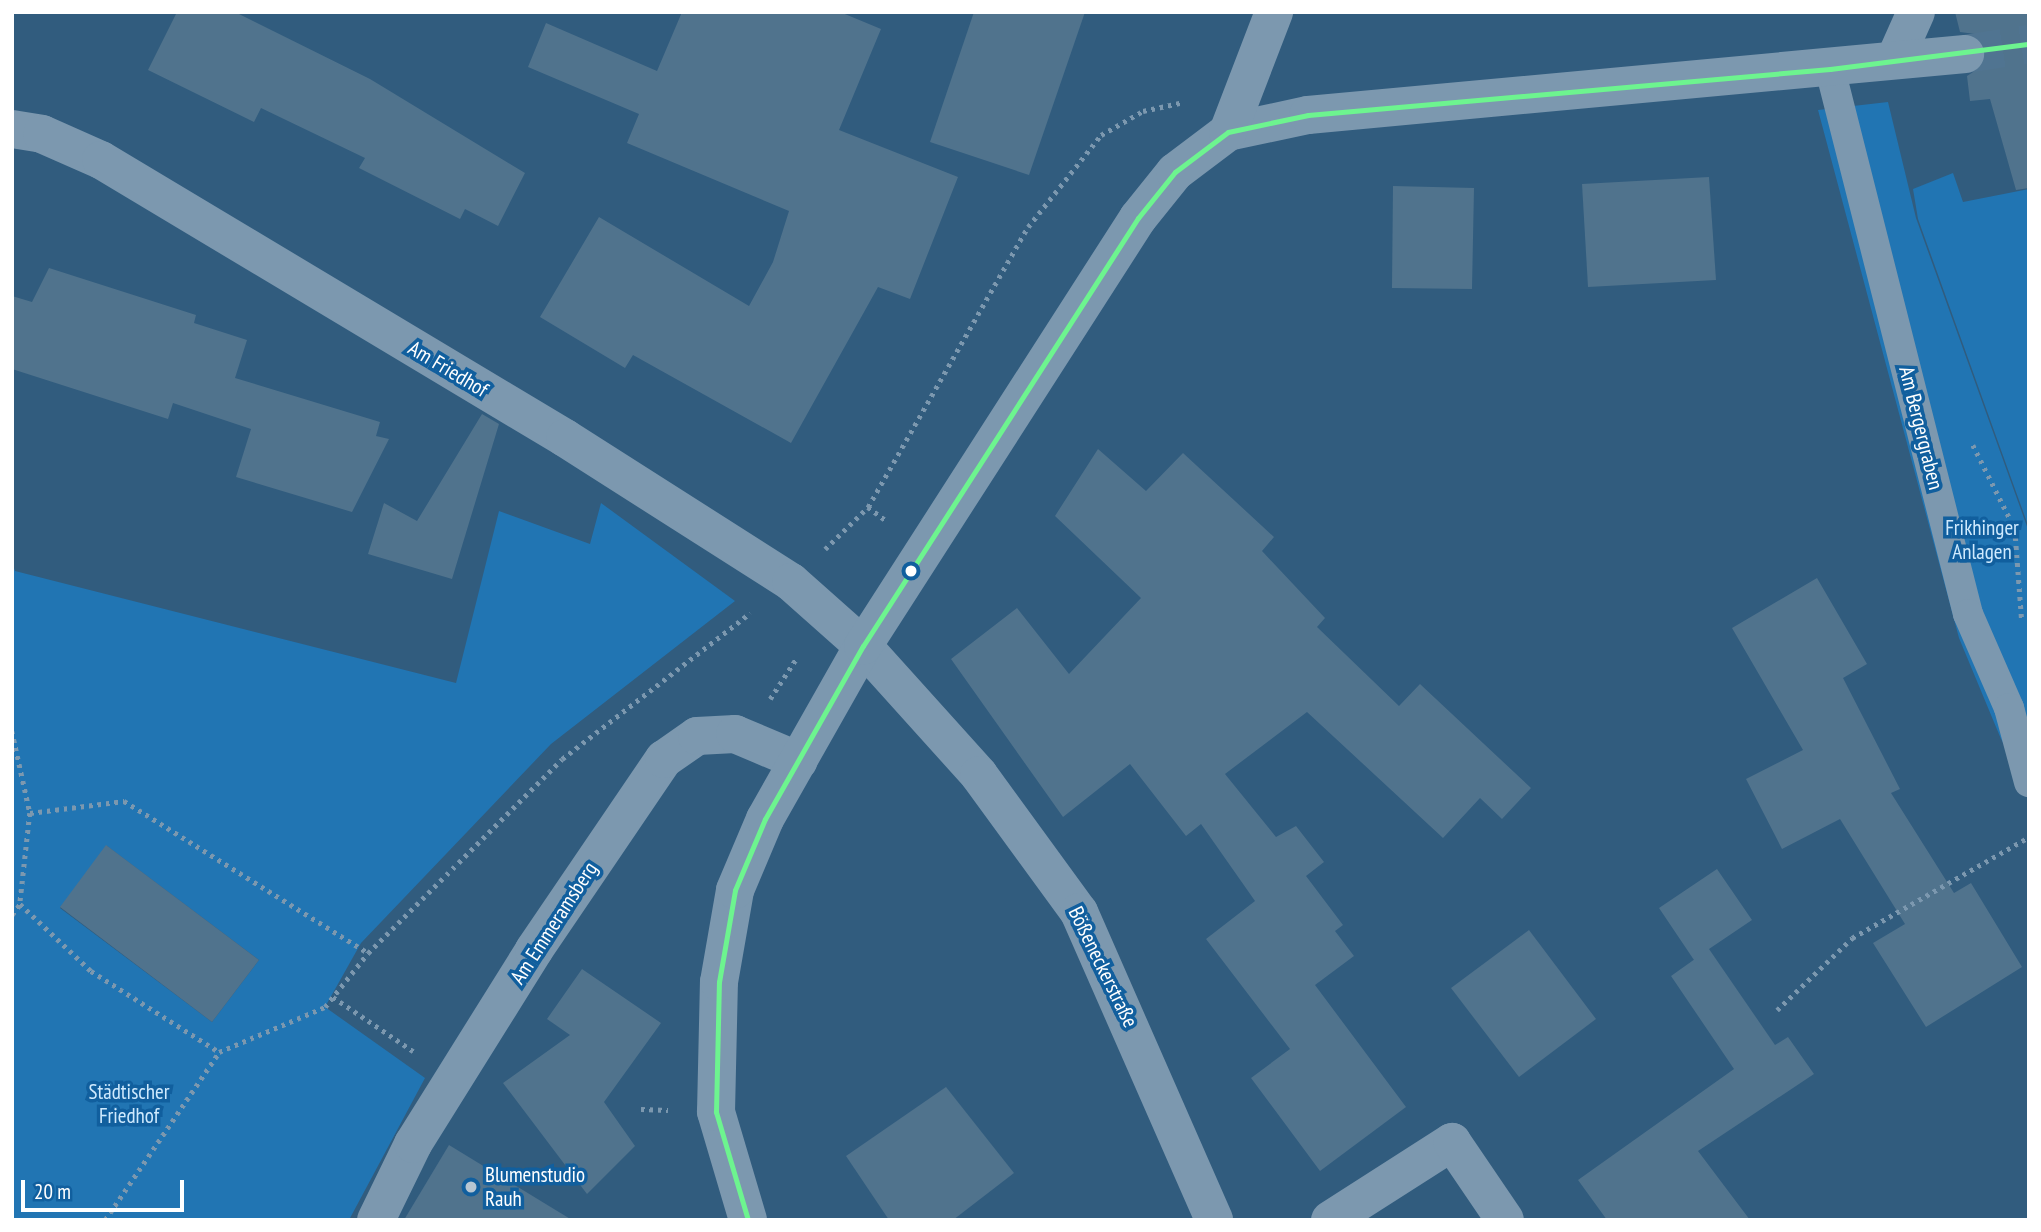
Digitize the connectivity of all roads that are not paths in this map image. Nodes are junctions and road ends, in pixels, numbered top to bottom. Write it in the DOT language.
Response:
graph roads {
  1 [pos="1274,12"];
  2 [pos="1916,12"];
  3 [pos="1965,54"];
  4 [pos="1896,57"];
  5 [pos="1830,69"];
  6 [pos="12,129"];
  7 [pos="1228,132"];
  8 [pos="863,646"];
  9 [pos="799,761"];
  10 [pos="2029,782"];
  11 [pos="376,1220"];
  12 [pos="748,1220"];
  13 [pos="1214,1220"];
  14 [pos="1330,1220"];
  15 [pos="1504,1220"];
  1 -- 7 [label="street"];
  2 -- 4 [label="street"];
  3 -- 4 [label="street"];
  4 -- 5 [label="street"];
  5 -- 7 [label="street"];
  5 -- 10 [label="lane, Am Bergergraben"];
  6 -- 8 [label="street, Am Friedhof"];
  7 -- 8 [label="street"];
  8 -- 9 [label="street"];
  8 -- 13 [label="street, Bößeneckerstraße"];
  9 -- 11 [label="street, Am Emmeramsberg"];
  9 -- 12 [label="street"];
  14 -- 15 [label="street"];
}
